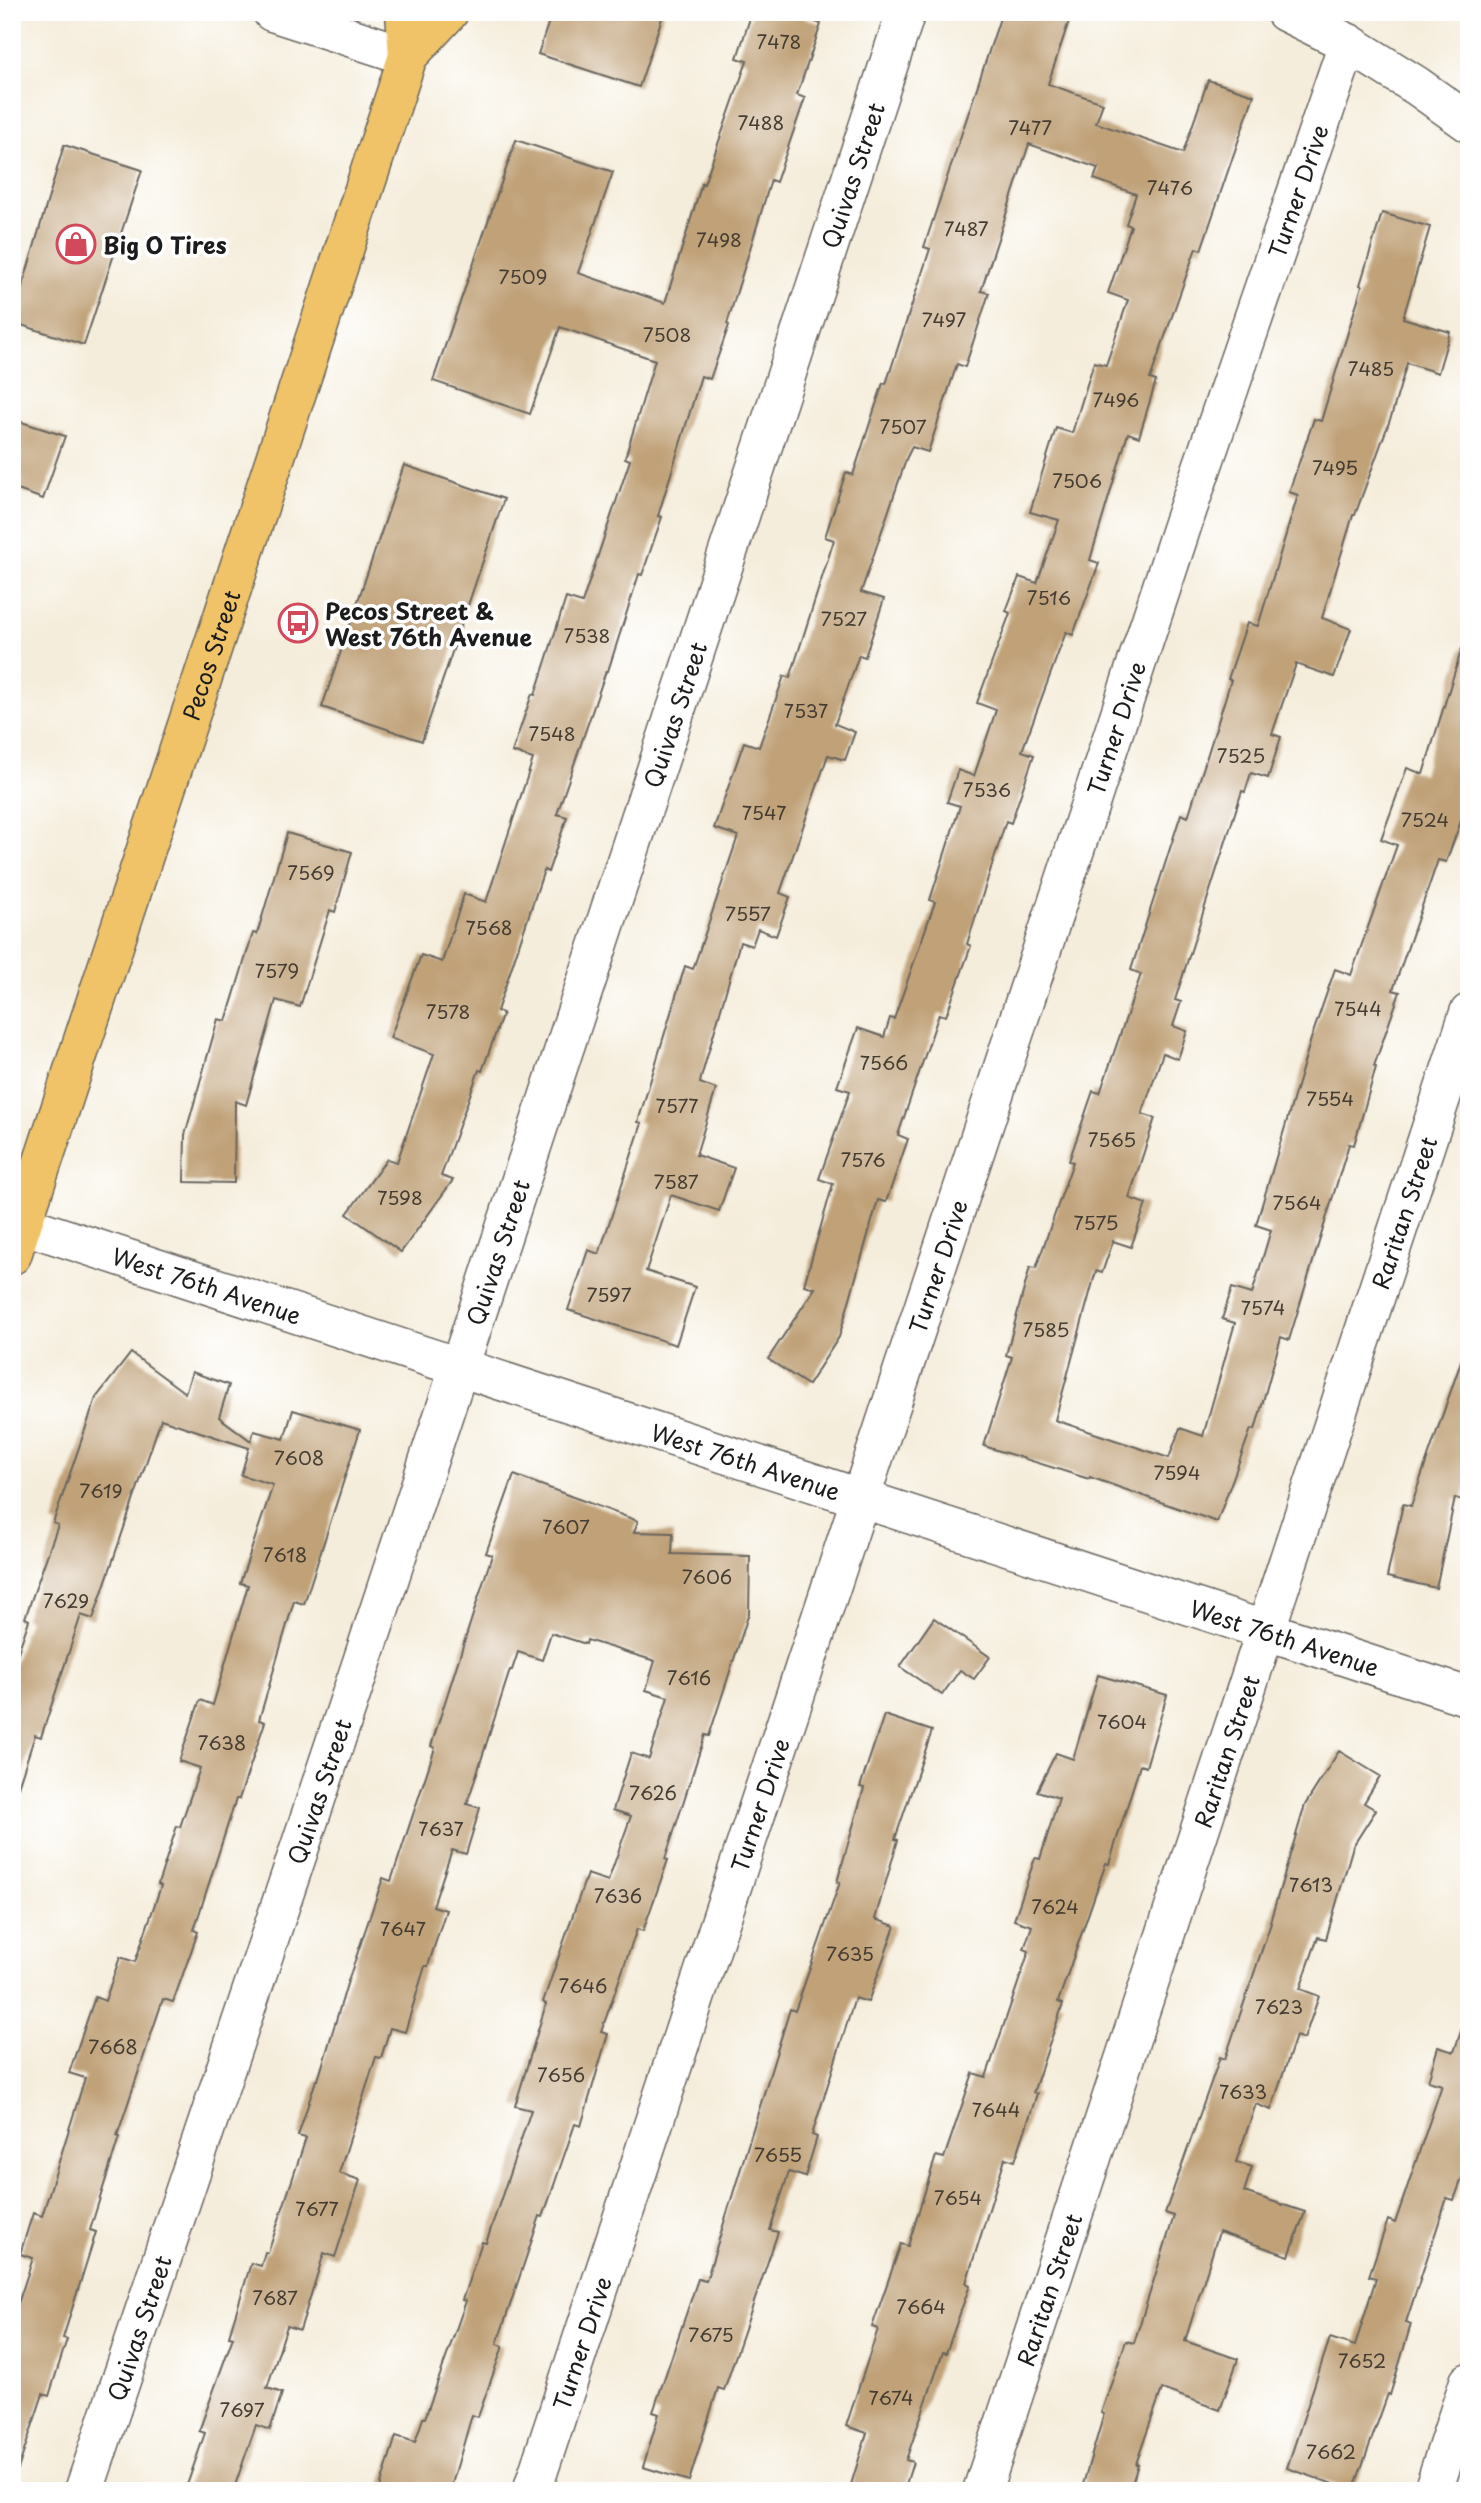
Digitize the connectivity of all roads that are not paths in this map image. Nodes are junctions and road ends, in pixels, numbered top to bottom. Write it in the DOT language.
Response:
graph roads {
  1 [pos="272,12"];
  2 [pos="405,12"];
  3 [pos="449,12"];
  4 [pos="906,12"];
  5 [pos="1285,12"];
  6 [pos="1348,43"];
  7 [pos="408,56"];
  8 [pos="1469,122"];
  9 [pos="1469,1013"];
  10 [pos="16,1234"];
  11 [pos="459,1366"];
  12 [pos="860,1497"];
  13 [pos="1267,1631"];
  14 [pos="1469,1697"];
  15 [pos="1469,2382"];
  16 [pos="84,2491"];
  17 [pos="532,2491"];
  18 [pos="982,2491"];
  19 [pos="1433,2491"];
  1 -- 7 [label="street"];
  2 -- 7 [label="main road, Pecos Street"];
  3 -- 7 [label="main road, Pecos Street"];
  4 -- 11 [label="street, Quivas Street"];
  5 -- 6 [label="street"];
  6 -- 8 [label="street"];
  6 -- 12 [label="street, Turner Drive"];
  7 -- 10 [label="main road, Pecos Street"];
  9 -- 13 [label="street, Raritan Street"];
  10 -- 11 [label="street, West 76th Avenue"];
  11 -- 12 [label="street, West 76th Avenue"];
  11 -- 16 [label="street, Quivas Street"];
  12 -- 13 [label="street, West 76th Avenue"];
  12 -- 17 [label="street, Turner Drive"];
  13 -- 14 [label="street, West 76th Avenue"];
  13 -- 18 [label="street, Raritan Street"];
  15 -- 19 [label="street"];
}
